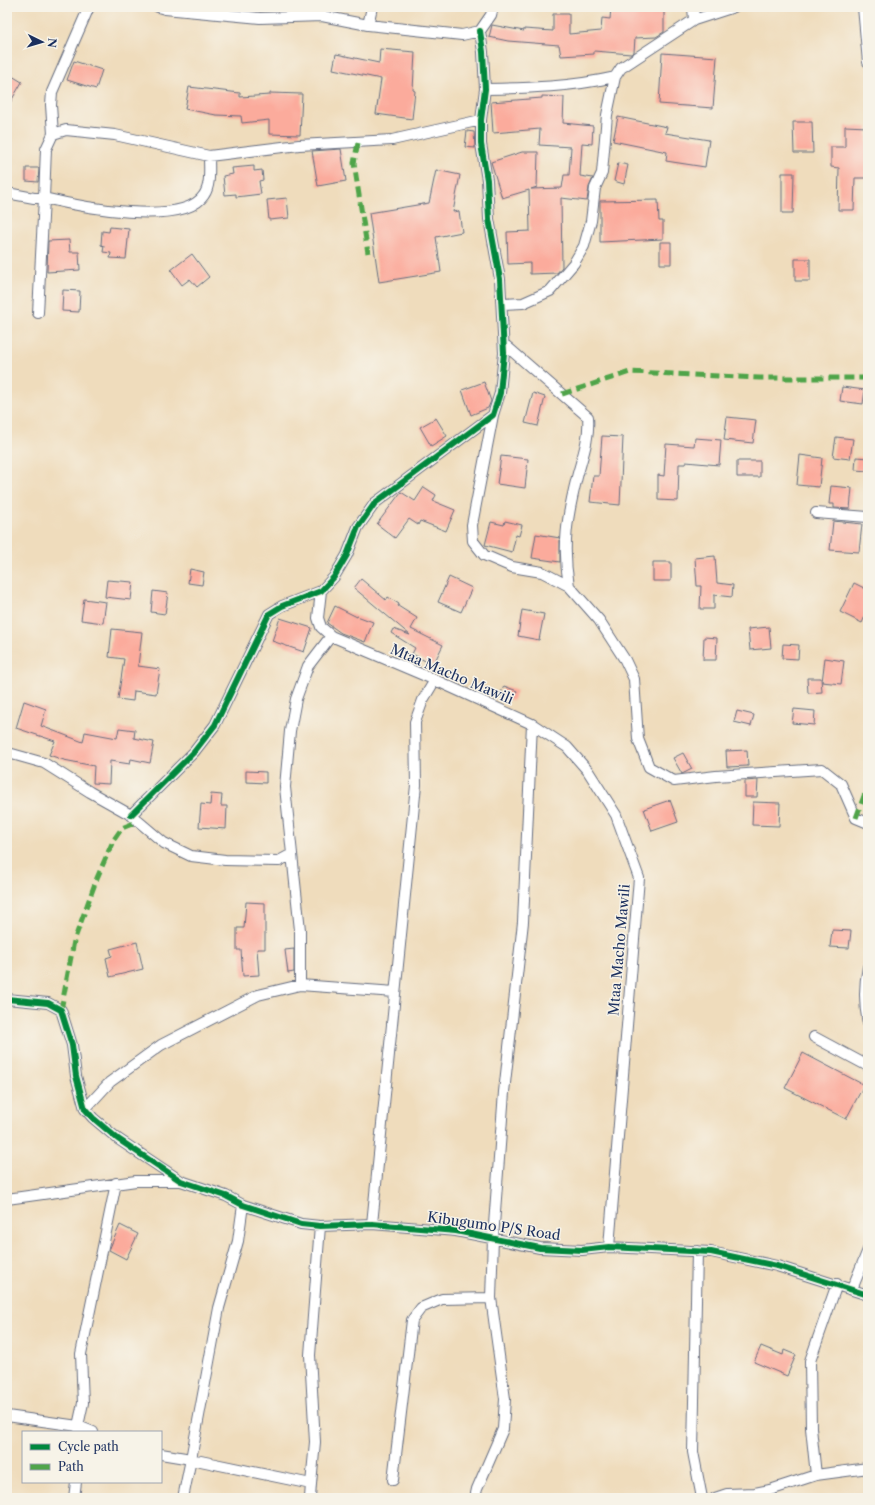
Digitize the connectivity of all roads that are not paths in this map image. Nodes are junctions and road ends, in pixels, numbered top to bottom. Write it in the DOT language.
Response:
graph roads {
  1 [pos="90,7"];
  2 [pos="158,7"];
  3 [pos="372,7"];
  4 [pos="493,7"];
  5 [pos="693,7"];
  6 [pos="734,7"];
  7 [pos="863,7"];
  8 [pos="694,20"];
  9 [pos="368,25"];
  10 [pos="480,31"];
  11 [pos="868,62"];
  12 [pos="615,77"];
  13 [pos="485,89"];
  14 [pos="481,120"];
  15 [pos="53,134"];
  16 [pos="209,156"];
  17 [pos="7,193"];
  18 [pos="44,198"];
  19 [pos="502,304"];
  20 [pos="38,313"];
  21 [pos="504,344"];
  22 [pos="493,415"];
  23 [pos="816,513"];
  24 [pos="868,517"];
  25 [pos="569,586"];
  26 [pos="321,591"];
  27 [pos="331,636"];
  28 [pos="435,680"];
  29 [pos="532,724"];
  30 [pos="7,754"];
  31 [pos="131,815"];
  32 [pos="868,823"];
  33 [pos="292,854"];
  34 [pos="868,967"];
  35 [pos="300,985"];
  36 [pos="395,992"];
  37 [pos="7,999"];
  38 [pos="868,1023"];
  39 [pos="814,1037"];
  40 [pos="868,1066"];
  41 [pos="85,1109"];
  42 [pos="181,1181"];
  43 [pos="116,1183"];
  44 [pos="7,1199"];
  45 [pos="243,1205"];
  46 [pos="372,1224"];
  47 [pos="320,1226"];
  48 [pos="493,1238"];
  49 [pos="609,1247"];
  50 [pos="868,1250"];
  51 [pos="697,1251"];
  52 [pos="837,1284"];
  53 [pos="852,1289"];
  54 [pos="868,1295"];
  55 [pos="491,1298"];
  56 [pos="7,1416"];
  57 [pos="79,1429"];
  58 [pos="162,1454"];
  59 [pos="191,1459"];
  60 [pos="868,1468"];
  61 [pos="816,1475"];
  62 [pos="393,1480"];
  63 [pos="76,1483"];
  64 [pos="311,1484"];
  65 [pos="74,1498"];
  66 [pos="183,1498"];
  67 [pos="310,1498"];
  68 [pos="475,1498"];
  69 [pos="702,1498"];
  70 [pos="715,1498"];
  1 -- 15 [label="street"];
  2 -- 9 [label="street"];
  3 -- 9 [label="street"];
  4 -- 10 [label="street"];
  5 -- 8 [label="street"];
  6 -- 8 [label="street"];
  7 -- 11 [label="street"];
  8 -- 12 [label="street"];
  9 -- 10 [label="street"];
  10 -- 13 [label="street"];
  12 -- 13 [label="street"];
  12 -- 19 [label="street"];
  13 -- 14 [label="street"];
  14 -- 16 [label="street"];
  14 -- 19 [label="street"];
  15 -- 16 [label="street"];
  15 -- 18 [label="street"];
  16 -- 18 [label="street"];
  17 -- 18 [label="street"];
  18 -- 20 [label="street"];
  19 -- 21 [label="street"];
  21 -- 22 [label="street"];
  21 -- 25 [label="street"];
  22 -- 25 [label="street"];
  22 -- 26 [label="street"];
  23 -- 24 [label="street"];
  25 -- 32 [label="street"];
  26 -- 27 [label="street, Mtaa Macho Mawili"];
  26 -- 31 [label="street"];
  27 -- 28 [label="street, Mtaa Macho Mawili"];
  27 -- 33 [label="street"];
  28 -- 29 [label="street, Mtaa Macho Mawili"];
  28 -- 36 [label="street"];
  29 -- 48 [label="street"];
  29 -- 49 [label="street, Mtaa Macho Mawili"];
  30 -- 31 [label="street"];
  31 -- 33 [label="street"];
  33 -- 35 [label="street"];
  34 -- 38 [label="street"];
  35 -- 36 [label="street"];
  35 -- 41 [label="street"];
  36 -- 46 [label="street"];
  37 -- 41 [label="street, Kibugumo P/S Road"];
  39 -- 40 [label="street"];
  41 -- 42 [label="street, Kibugumo P/S Road"];
  42 -- 43 [label="street"];
  42 -- 45 [label="street, Kibugumo P/S Road"];
  43 -- 44 [label="street"];
  43 -- 57 [label="street"];
  45 -- 47 [label="street, Kibugumo P/S Road"];
  45 -- 59 [label="street"];
  46 -- 47 [label="street, Kibugumo P/S Road"];
  46 -- 48 [label="street, Kibugumo P/S Road"];
  47 -- 64 [label="street"];
  48 -- 49 [label="street, Kibugumo P/S Road"];
  48 -- 55 [label="street"];
  49 -- 51 [label="street, Kibugumo P/S Road"];
  50 -- 53 [label="street"];
  51 -- 52 [label="street, Kibugumo P/S Road"];
  51 -- 69 [label="street"];
  52 -- 53 [label="street, Kibugumo P/S Road"];
  52 -- 61 [label="street"];
  53 -- 54 [label="street, Kibugumo P/S Road"];
  55 -- 62 [label="street"];
  55 -- 68 [label="street"];
  56 -- 57 [label="street"];
  58 -- 59 [label="street"];
  59 -- 64 [label="street"];
  59 -- 66 [label="street"];
  60 -- 61 [label="street"];
  61 -- 70 [label="street"];
  63 -- 65 [label="street"];
  64 -- 67 [label="street"];
}
